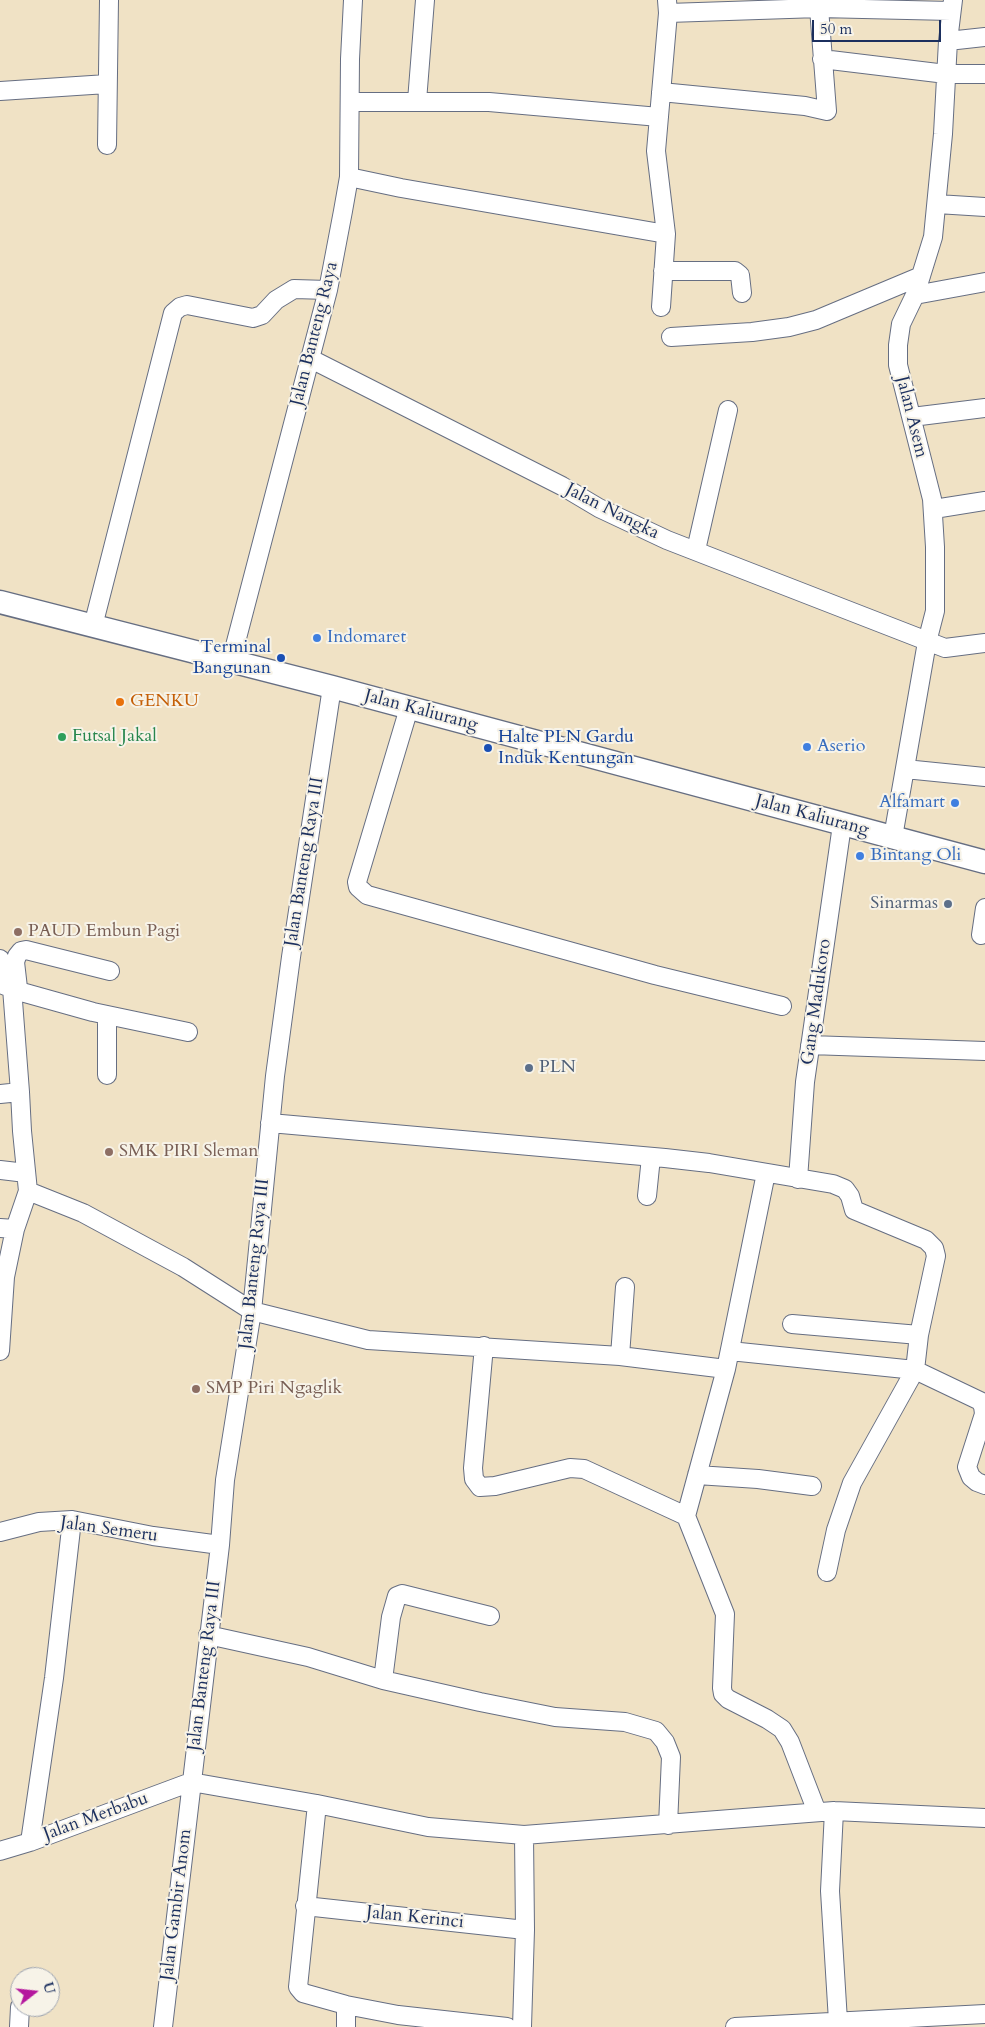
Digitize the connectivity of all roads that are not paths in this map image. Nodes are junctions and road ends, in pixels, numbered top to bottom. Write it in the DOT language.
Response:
graph roads {
  1 [pos="110,0"];
  2 [pos="353,0"];
  3 [pos="425,0"];
  4 [pos="952,6"];
  5 [pos="667,7"];
  6 [pos="819,8"];
  7 [pos="985,37"];
  8 [pos="948,41"];
  9 [pos="822,59"];
  10 [pos="946,74"];
  11 [pos="985,74"];
  12 [pos="107,84"];
  13 [pos="0,91"];
  14 [pos="661,92"];
  15 [pos="417,101"];
  16 [pos="350,102"];
  17 [pos="659,117"];
  18 [pos="107,144"];
  19 [pos="349,177"];
  20 [pos="937,204"];
  21 [pos="985,207"];
  22 [pos="666,234"];
  23 [pos="663,271"];
  24 [pos="921,276"];
  25 [pos="985,282"];
  26 [pos="328,290"];
  27 [pos="742,293"];
  28 [pos="912,300"];
  29 [pos="661,307"];
  30 [pos="671,337"];
  31 [pos="309,358"];
  32 [pos="985,408"];
  33 [pos="728,410"];
  34 [pos="912,418"];
  35 [pos="985,501"];
  36 [pos="934,509"];
  37 [pos="696,550"];
  38 [pos="0,602"];
  39 [pos="93,626"];
  40 [pos="927,642"];
  41 [pos="985,643"];
  42 [pos="231,662"];
  43 [pos="332,687"];
  44 [pos="409,708"];
  45 [pos="905,769"];
  46 [pos="985,777"];
  47 [pos="842,825"];
  48 [pos="893,837"];
  49 [pos="985,862"];
  50 [pos="985,908"];
  51 [pos="981,934"];
  52 [pos="0,958"];
  53 [pos="110,971"];
  54 [pos="10,987"];
  55 [pos="782,1006"];
  56 [pos="107,1015"];
  57 [pos="188,1032"];
  58 [pos="810,1046"];
  59 [pos="985,1051"];
  60 [pos="107,1075"];
  61 [pos="20,1092"];
  62 [pos="0,1094"];
  63 [pos="270,1123"];
  64 [pos="651,1157"];
  65 [pos="0,1170"];
  66 [pos="26,1173"];
  67 [pos="766,1173"];
  68 [pos="798,1179"];
  69 [pos="28,1191"];
  70 [pos="647,1196"];
  71 [pos="8,1229"];
  72 [pos="3,1277"];
  73 [pos="626,1287"];
  74 [pos="252,1311"];
  75 [pos="792,1324"];
  76 [pos="919,1335"];
  77 [pos="484,1346"];
  78 [pos="0,1351"];
  79 [pos="730,1351"];
  80 [pos="620,1356"];
  81 [pos="726,1370"];
  82 [pos="915,1370"];
  83 [pos="697,1475"];
  84 [pos="985,1484"];
  85 [pos="812,1486"];
  86 [pos="686,1516"];
  87 [pos="72,1520"];
  88 [pos="0,1532"];
  89 [pos="220,1537"];
  90 [pos="827,1572"];
  91 [pos="490,1616"];
  92 [pos="208,1635"];
  93 [pos="383,1680"];
  94 [pos="191,1782"];
  95 [pos="317,1804"];
  96 [pos="826,1812"];
  97 [pos="985,1818"];
  98 [pos="668,1825"];
  99 [pos="524,1836"];
  100 [pos="30,1842"];
  101 [pos="0,1851"];
  102 [pos="305,1906"];
  103 [pos="525,1930"];
  104 [pos="346,2005"];
  105 [pos="985,2014"];
  106 [pos="838,2021"];
  107 [pos="934,2022"];
  108 [pos="163,2027"];
  109 [pos="346,2027"];
  110 [pos="507,2027"];
  111 [pos="522,2027"];
  112 [pos="735,2027"];
  1 -- 12 [label="street"];
  2 -- 16 [label="street, Jalan Banteng Raya"];
  3 -- 15 [label="street"];
  4 -- 6 [label="street"];
  4 -- 8 [label="street, Jalan Asem"];
  5 -- 6 [label="street"];
  5 -- 14 [label="street"];
  6 -- 9 [label="street"];
  7 -- 8 [label="street"];
  8 -- 10 [label="street, Jalan Asem"];
  9 -- 10 [label="street"];
  9 -- 14 [label="street"];
  10 -- 11 [label="street"];
  10 -- 20 [label="street, Jalan Asem"];
  12 -- 13 [label="street"];
  12 -- 18 [label="street"];
  14 -- 17 [label="street"];
  15 -- 16 [label="street"];
  15 -- 17 [label="street"];
  16 -- 19 [label="street, Jalan Banteng Raya"];
  17 -- 22 [label="street"];
  19 -- 22 [label="street"];
  19 -- 26 [label="street, Jalan Banteng Raya"];
  20 -- 21 [label="street"];
  20 -- 24 [label="street, Jalan Asem"];
  22 -- 23 [label="street"];
  23 -- 27 [label="street"];
  23 -- 29 [label="street"];
  24 -- 28 [label="street, Jalan Asem"];
  24 -- 30 [label="street"];
  25 -- 28 [label="street"];
  26 -- 31 [label="street, Jalan Banteng Raya"];
  26 -- 39 [label="street"];
  28 -- 34 [label="street, Jalan Asem"];
  31 -- 37 [label="street, Jalan Nangka"];
  31 -- 42 [label="street, Jalan Banteng Raya"];
  32 -- 34 [label="street"];
  33 -- 37 [label="street"];
  34 -- 36 [label="street, Jalan Asem"];
  35 -- 36 [label="street"];
  36 -- 40 [label="street, Jalan Asem"];
  37 -- 40 [label="street, Jalan Nangka"];
  38 -- 39 [label="main road, Jalan Kaliurang"];
  39 -- 42 [label="main road, Jalan Kaliurang"];
  40 -- 41 [label="street, Jalan Nangka"];
  40 -- 45 [label="street, Jalan Asem"];
  42 -- 43 [label="main road, Jalan Kaliurang"];
  43 -- 44 [label="main road, Jalan Kaliurang"];
  43 -- 63 [label="street, Jalan Banteng Raya III"];
  44 -- 47 [label="main road, Jalan Kaliurang"];
  44 -- 55 [label="street"];
  45 -- 46 [label="street"];
  45 -- 48 [label="street, Jalan Asem"];
  47 -- 48 [label="main road, Jalan Kaliurang"];
  47 -- 58 [label="street, Gang Madukoro"];
  48 -- 49 [label="main road, Jalan Kaliurang"];
  50 -- 51 [label="street"];
  52 -- 54 [label="street"];
  53 -- 54 [label="street"];
  54 -- 56 [label="street"];
  54 -- 61 [label="street"];
  56 -- 57 [label="street"];
  56 -- 60 [label="street"];
  58 -- 59 [label="street"];
  58 -- 68 [label="street, Gang Madukoro"];
  61 -- 62 [label="street"];
  61 -- 66 [label="street"];
  63 -- 64 [label="street"];
  63 -- 74 [label="street, Jalan Banteng Raya III"];
  64 -- 67 [label="street"];
  64 -- 70 [label="street"];
  65 -- 66 [label="street"];
  66 -- 69 [label="street"];
  67 -- 68 [label="street"];
  67 -- 79 [label="street"];
  68 -- 76 [label="street"];
  69 -- 71 [label="street"];
  69 -- 74 [label="street"];
  71 -- 72 [label="street"];
  72 -- 78 [label="street"];
  73 -- 80 [label="street"];
  74 -- 77 [label="street"];
  74 -- 89 [label="street, Jalan Banteng Raya III"];
  75 -- 76 [label="street"];
  76 -- 82 [label="street"];
  77 -- 80 [label="street"];
  77 -- 86 [label="street"];
  79 -- 81 [label="street"];
  79 -- 82 [label="street"];
  80 -- 81 [label="street"];
  81 -- 83 [label="street"];
  82 -- 84 [label="street"];
  82 -- 90 [label="street"];
  83 -- 85 [label="street"];
  83 -- 86 [label="street"];
  86 -- 96 [label="street"];
  87 -- 88 [label="street, Jalan Semeru"];
  87 -- 89 [label="street, Jalan Semeru"];
  87 -- 100 [label="street"];
  89 -- 92 [label="street, Jalan Banteng Raya III"];
  91 -- 93 [label="street"];
  92 -- 93 [label="street"];
  92 -- 94 [label="street, Jalan Banteng Raya III"];
  93 -- 98 [label="street"];
  94 -- 95 [label="street"];
  94 -- 100 [label="street, Jalan Merbabu"];
  94 -- 108 [label="street, Jalan Gambir Anom"];
  95 -- 99 [label="street"];
  95 -- 102 [label="street"];
  96 -- 97 [label="street"];
  96 -- 98 [label="street"];
  96 -- 106 [label="street"];
  98 -- 99 [label="street"];
  99 -- 103 [label="street"];
  100 -- 101 [label="street, Jalan Merbabu"];
  102 -- 103 [label="street, Jalan Kerinci"];
  102 -- 104 [label="street"];
  103 -- 111 [label="street"];
  104 -- 109 [label="street"];
  104 -- 110 [label="street"];
  105 -- 107 [label="street"];
  106 -- 107 [label="street"];
  106 -- 112 [label="street"];
}
